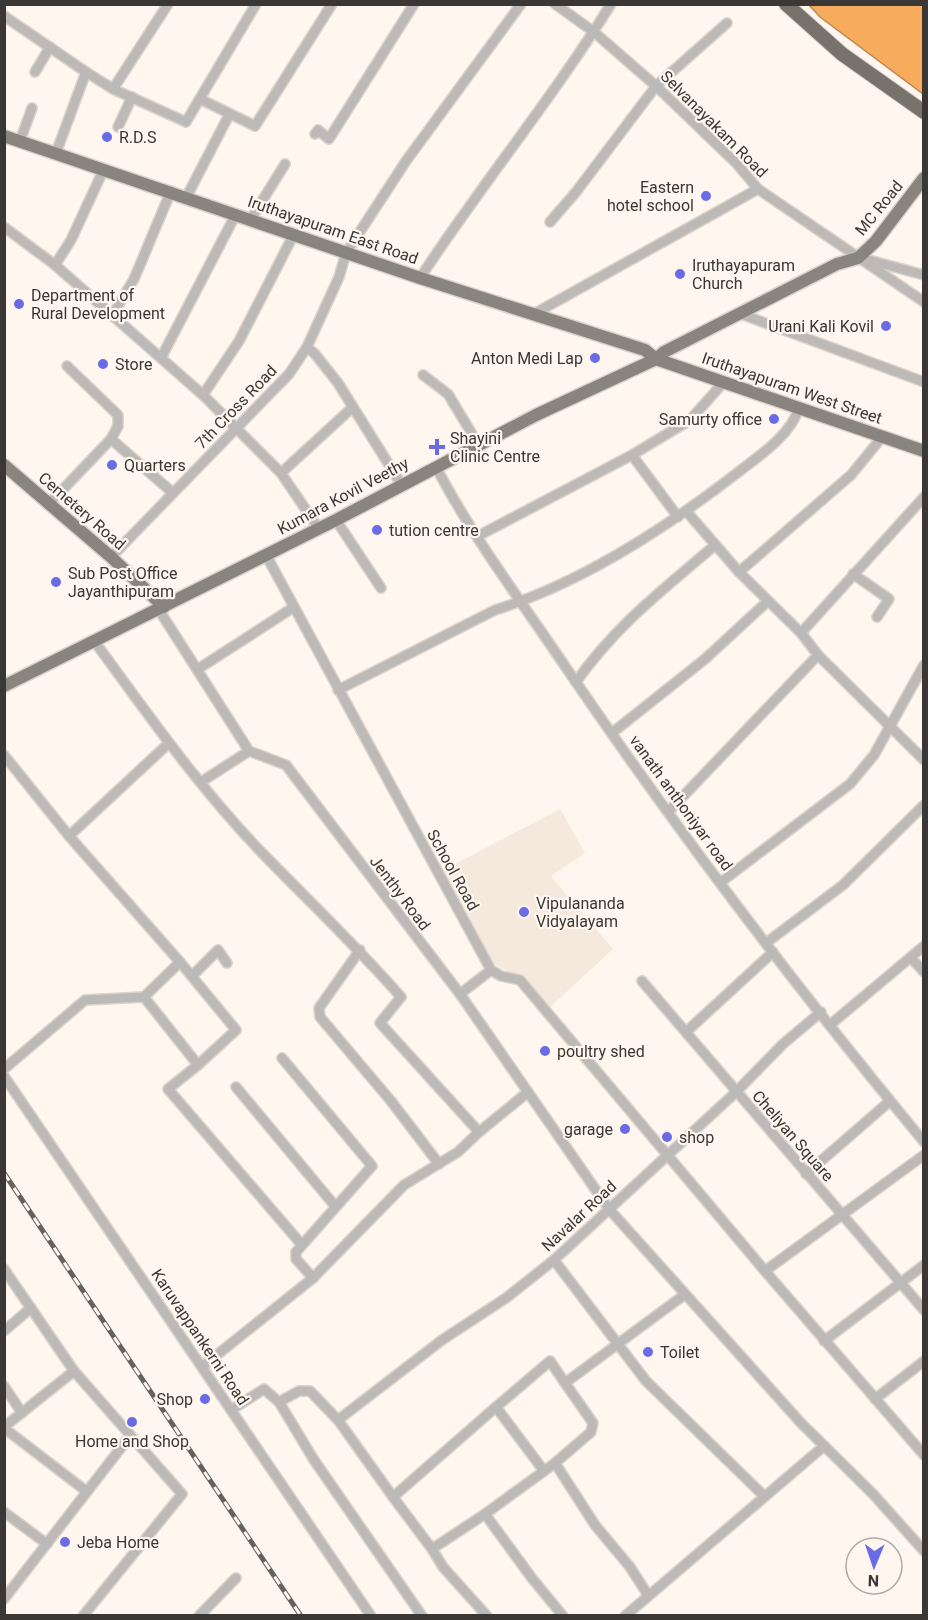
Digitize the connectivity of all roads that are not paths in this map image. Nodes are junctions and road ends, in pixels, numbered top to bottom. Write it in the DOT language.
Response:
graph roads {
  1 [pos="168,4"];
  2 [pos="256,4"];
  3 [pos="332,4"];
  4 [pos="414,4"];
  5 [pos="521,4"];
  6 [pos="555,4"];
  7 [pos="611,4"];
  8 [pos="786,4"];
  9 [pos="4,16"];
  10 [pos="727,23"];
  11 [pos="594,33"];
  12 [pos="50,47"];
  13 [pos="35,72"];
  14 [pos="86,72"];
  15 [pos="656,86"];
  16 [pos="113,89"];
  17 [pos="132,97"];
  18 [pos="200,99"];
  19 [pos="32,108"];
  20 [pos="924,112"];
  21 [pos="229,115"];
  22 [pos="118,127"];
  23 [pos="315,134"];
  24 [pos="4,136"];
  25 [pos="20,141"];
  26 [pos="56,153"];
  27 [pos="285,164"];
  28 [pos="102,171"];
  29 [pos="924,178"];
  30 [pos="758,189"];
  31 [pos="171,191"];
  32 [pos="187,196"];
  33 [pos="236,214"];
  34 [pos="251,219"];
  35 [pos="550,222"];
  36 [pos="6,232"];
  37 [pos="294,234"];
  38 [pos="346,253"];
  39 [pos="858,258"];
  40 [pos="55,265"];
  41 [pos="924,275"];
  42 [pos="420,278"];
  43 [pos="924,302"];
  44 [pos="741,314"];
  45 [pos="532,315"];
  46 [pos="112,316"];
  47 [pos="307,347"];
  48 [pos="654,357"];
  49 [pos="161,358"];
  50 [pos="67,366"];
  51 [pos="423,375"];
  52 [pos="924,382"];
  53 [pos="723,383"];
  54 [pos="204,395"];
  55 [pos="353,407"];
  56 [pos="799,408"];
  57 [pos="237,429"];
  58 [pos="882,437"];
  59 [pos="111,439"];
  60 [pos="478,444"];
  61 [pos="924,451"];
  62 [pos="632,455"];
  63 [pos="4,465"];
  64 [pos="436,467"];
  65 [pos="280,473"];
  66 [pos="401,484"];
  67 [pos="173,493"];
  68 [pos="924,497"];
  69 [pos="48,505"];
  70 [pos="683,515"];
  71 [pos="336,520"];
  72 [pos="319,529"];
  73 [pos="478,536"];
  74 [pos="715,545"];
  75 [pos="266,555"];
  76 [pos="111,557"];
  77 [pos="739,572"];
  78 [pos="854,574"];
  79 [pos="381,588"];
  80 [pos="768,601"];
  81 [pos="522,602"];
  82 [pos="294,607"];
  83 [pos="161,608"];
  84 [pos="877,617"];
  85 [pos="801,633"];
  86 [pos="94,642"];
  87 [pos="818,655"];
  88 [pos="924,665"];
  89 [pos="198,669"];
  90 [pos="576,682"];
  91 [pos="4,686"];
  92 [pos="338,690"];
  93 [pos="889,727"];
  94 [pos="612,733"];
  95 [pos="169,743"];
  96 [pos="249,751"];
  97 [pos="4,755"];
  98 [pos="924,760"];
  99 [pos="201,782"];
  100 [pos="924,805"];
  101 [pos="669,811"];
  102 [pos="69,836"];
  103 [pos="721,882"];
  104 [pos="766,943"];
  105 [pos="924,946"];
  106 [pos="360,950"];
  107 [pos="773,952"];
  108 [pos="911,958"];
  109 [pos="180,962"];
  110 [pos="227,963"];
  111 [pos="491,970"];
  112 [pos="924,972"];
  113 [pos="192,976"];
  114 [pos="642,981"];
  115 [pos="460,994"];
  116 [pos="144,997"];
  117 [pos="821,1012"];
  118 [pos="831,1024"];
  119 [pos="686,1032"];
  120 [pos="282,1058"];
  121 [pos="198,1065"];
  122 [pos="4,1069"];
  123 [pos="4,1076"];
  124 [pos="236,1087"];
  125 [pos="528,1092"];
  126 [pos="735,1093"];
  127 [pos="890,1101"];
  128 [pos="479,1132"];
  129 [pos="924,1142"];
  130 [pos="924,1155"];
  131 [pos="667,1156"];
  132 [pos="439,1164"];
  133 [pos="806,1174"];
  134 [pos="335,1206"];
  135 [pos="609,1209"];
  136 [pos="844,1216"];
  137 [pos="302,1245"];
  138 [pos="554,1260"];
  139 [pos="924,1265"];
  140 [pos="4,1269"];
  141 [pos="765,1271"];
  142 [pos="313,1278"];
  143 [pos="900,1283"];
  144 [pos="684,1295"];
  145 [pos="31,1308"];
  146 [pos="924,1310"];
  147 [pos="4,1331"];
  148 [pos="824,1341"];
  149 [pos="619,1344"];
  150 [pos="924,1361"];
  151 [pos="203,1366"];
  152 [pos="74,1371"];
  153 [pos="565,1383"];
  154 [pos="4,1386"];
  155 [pos="875,1399"];
  156 [pos="279,1402"];
  157 [pos="496,1407"];
  158 [pos="231,1410"];
  159 [pos="22,1413"];
  160 [pos="338,1420"];
  161 [pos="4,1428"];
  162 [pos="130,1436"];
  163 [pos="824,1446"];
  164 [pos="924,1455"];
  165 [pos="555,1463"];
  166 [pos="544,1471"];
  167 [pos="86,1491"];
  168 [pos="764,1496"];
  169 [pos="393,1497"];
  170 [pos="4,1512"];
  171 [pos="485,1514"];
  172 [pos="47,1544"];
  173 [pos="432,1549"];
  174 [pos="924,1551"];
  175 [pos="236,1578"];
  176 [pos="648,1595"];
  177 [pos="4,1599"];
  178 [pos="83,1616"];
  179 [pos="199,1616"];
  180 [pos="371,1616"];
  181 [pos="422,1616"];
  182 [pos="488,1616"];
  183 [pos="563,1616"];
  184 [pos="625,1616"];
  1 -- 16 [label="street"];
  2 -- 18 [label="street"];
  3 -- 21 [label="street"];
  4 -- 23 [label="street"];
  5 -- 38 [label="street, 7th Cross Road"];
  6 -- 11 [label="street, Selvanayakam Road"];
  7 -- 11 [label="street"];
  8 -- 20 [label="highway"];
  9 -- 12 [label="street"];
  10 -- 15 [label="street"];
  11 -- 15 [label="street, Selvanayakam Road"];
  11 -- 42 [label="street"];
  12 -- 13 [label="street"];
  12 -- 14 [label="street"];
  14 -- 16 [label="street"];
  14 -- 26 [label="street"];
  15 -- 30 [label="street, Selvanayakam Road"];
  15 -- 35 [label="street"];
  16 -- 17 [label="street"];
  17 -- 18 [label="street"];
  17 -- 22 [label="street"];
  18 -- 21 [label="street"];
  19 -- 25 [label="street"];
  21 -- 32 [label="street"];
  24 -- 25 [label="main road, Iruthayapuram East Road"];
  25 -- 26 [label="main road, Iruthayapuram East Road"];
  26 -- 28 [label="main road, Iruthayapuram East Road"];
  27 -- 34 [label="street"];
  28 -- 31 [label="main road, Iruthayapuram East Road"];
  28 -- 40 [label="street"];
  29 -- 39 [label="main road, MC Road"];
  30 -- 39 [label="street, Selvanayakam Road"];
  30 -- 45 [label="street"];
  31 -- 32 [label="main road, Iruthayapuram East Road"];
  31 -- 46 [label="street"];
  32 -- 33 [label="main road, Iruthayapuram East Road"];
  33 -- 34 [label="main road, Iruthayapuram East Road"];
  33 -- 49 [label="street"];
  34 -- 37 [label="main road, Iruthayapuram East Road"];
  36 -- 40 [label="street"];
  37 -- 38 [label="main road, Iruthayapuram East Road"];
  37 -- 54 [label="street"];
  38 -- 42 [label="main road, Iruthayapuram East Road"];
  38 -- 47 [label="street, 7th Cross Road"];
  39 -- 41 [label="street, Selvanayakam Road"];
  39 -- 43 [label="street, Selvanayakam Road"];
  39 -- 44 [label="main road, Kumara Kovil Veethy"];
  40 -- 46 [label="street"];
  42 -- 45 [label="main road, Iruthayapuram East Road"];
  44 -- 48 [label="main road, Kumara Kovil Veethy"];
  44 -- 52 [label="street"];
  45 -- 48 [label="main road, Iruthayapuram East Road"];
  46 -- 49 [label="street"];
  47 -- 55 [label="street"];
  47 -- 57 [label="street, 7th Cross Road"];
  48 -- 53 [label="main road, Iruthayapuram West Street"];
  48 -- 60 [label="main road, Kumara Kovil Veethy"];
  49 -- 54 [label="street"];
  50 -- 59 [label="street"];
  51 -- 60 [label="street"];
  53 -- 56 [label="main road, Iruthayapuram West Street"];
  53 -- 62 [label="street"];
  54 -- 57 [label="street"];
  55 -- 65 [label="street"];
  55 -- 66 [label="street"];
  56 -- 58 [label="main road, Iruthayapuram West Street"];
  56 -- 70 [label="street"];
  57 -- 65 [label="street"];
  57 -- 67 [label="street, 7th Cross Road"];
  58 -- 61 [label="main road, Iruthayapuram West Street"];
  58 -- 77 [label="street"];
  59 -- 67 [label="street"];
  59 -- 69 [label="street"];
  60 -- 64 [label="main road, Kumara Kovil Veethy"];
  62 -- 70 [label="street"];
  62 -- 73 [label="street"];
  63 -- 69 [label="main road, Cemetery Road"];
  64 -- 66 [label="main road, Kumara Kovil Veethy"];
  64 -- 73 [label="street, vanath anthoniyar road"];
  65 -- 72 [label="street"];
  66 -- 71 [label="main road, Kumara Kovil Veethy"];
  67 -- 76 [label="street, 7th Cross Road"];
  68 -- 78 [label="street"];
  69 -- 76 [label="main road, Cemetery Road"];
  70 -- 74 [label="street"];
  70 -- 81 [label="street"];
  71 -- 72 [label="main road, Kumara Kovil Veethy"];
  71 -- 79 [label="street"];
  72 -- 75 [label="main road, Kumara Kovil Veethy"];
  73 -- 81 [label="street, vanath anthoniyar road"];
  74 -- 77 [label="street"];
  74 -- 90 [label="street"];
  75 -- 82 [label="street, School Road"];
  75 -- 83 [label="main road, Kumara Kovil Veethy"];
  76 -- 83 [label="main road, Cemetery Road"];
  77 -- 80 [label="street"];
  78 -- 84 [label="street"];
  78 -- 85 [label="street"];
  80 -- 85 [label="street"];
  80 -- 94 [label="street"];
  81 -- 90 [label="street, vanath anthoniyar road"];
  81 -- 92 [label="street"];
  82 -- 89 [label="street"];
  82 -- 92 [label="street, School Road"];
  83 -- 86 [label="main road, Kumara Kovil Veethy"];
  83 -- 89 [label="street"];
  85 -- 87 [label="street"];
  86 -- 91 [label="main road, Kumara Kovil Veethy"];
  86 -- 95 [label="street"];
  87 -- 93 [label="street"];
  87 -- 101 [label="street"];
  88 -- 93 [label="street"];
  89 -- 96 [label="street"];
  90 -- 94 [label="street, vanath anthoniyar road"];
  92 -- 111 [label="street, School Road"];
  93 -- 98 [label="street"];
  93 -- 103 [label="street"];
  94 -- 101 [label="street, vanath anthoniyar road"];
  95 -- 99 [label="street"];
  95 -- 102 [label="street"];
  96 -- 99 [label="street"];
  96 -- 115 [label="street, Jenthy Road"];
  97 -- 102 [label="street"];
  99 -- 106 [label="street"];
  100 -- 104 [label="street"];
  101 -- 103 [label="street, vanath anthoniyar road"];
  102 -- 109 [label="street"];
  103 -- 104 [label="street, vanath anthoniyar road"];
  104 -- 107 [label="street, vanath anthoniyar road"];
  105 -- 108 [label="street"];
  106 -- 128 [label="street"];
  106 -- 132 [label="street"];
  107 -- 117 [label="street, vanath anthoniyar road"];
  107 -- 119 [label="street"];
  108 -- 112 [label="street"];
  108 -- 118 [label="street"];
  109 -- 113 [label="street"];
  109 -- 116 [label="street"];
  110 -- 113 [label="street"];
  111 -- 115 [label="street"];
  111 -- 131 [label="street"];
  113 -- 121 [label="street"];
  114 -- 119 [label="street, Cheliyan Square"];
  115 -- 125 [label="street, Jenthy Road"];
  116 -- 121 [label="street"];
  116 -- 122 [label="street"];
  117 -- 118 [label="street, vanath anthoniyar road"];
  117 -- 126 [label="street, Navalar Road"];
  118 -- 127 [label="street, vanath anthoniyar road"];
  119 -- 126 [label="street, Cheliyan Square"];
  120 -- 134 [label="street"];
  121 -- 137 [label="street"];
  123 -- 151 [label="street, Karuvappankerni Road"];
  124 -- 134 [label="street"];
  125 -- 128 [label="street"];
  125 -- 135 [label="street, Jenthy Road"];
  126 -- 131 [label="street, Navalar Road"];
  126 -- 133 [label="street, Cheliyan Square"];
  127 -- 129 [label="street, vanath anthoniyar road"];
  127 -- 133 [label="street"];
  128 -- 132 [label="street"];
  130 -- 136 [label="street"];
  131 -- 135 [label="street, Navalar Road"];
  131 -- 141 [label="street"];
  132 -- 142 [label="street"];
  133 -- 136 [label="street, Cheliyan Square"];
  134 -- 137 [label="street"];
  135 -- 138 [label="street, Navalar Road"];
  135 -- 144 [label="street, Jenthy Road"];
  136 -- 141 [label="street"];
  136 -- 143 [label="street, Cheliyan Square"];
  137 -- 142 [label="street"];
  138 -- 149 [label="street"];
  138 -- 160 [label="street, Navalar Road"];
  139 -- 143 [label="street"];
  140 -- 145 [label="street"];
  141 -- 148 [label="street"];
  142 -- 151 [label="street"];
  143 -- 146 [label="street, Cheliyan Square"];
  143 -- 148 [label="street"];
  144 -- 149 [label="street"];
  144 -- 163 [label="street, Jenthy Road"];
  145 -- 147 [label="street"];
  145 -- 152 [label="street"];
  148 -- 155 [label="street"];
  149 -- 153 [label="street"];
  149 -- 168 [label="street"];
  150 -- 155 [label="street"];
  151 -- 158 [label="street, Karuvappankerni Road"];
  152 -- 159 [label="street"];
  152 -- 162 [label="street"];
  153 -- 157 [label="street"];
  153 -- 165 [label="street"];
  154 -- 159 [label="street"];
  155 -- 164 [label="street"];
  156 -- 158 [label="street"];
  156 -- 160 [label="street"];
  156 -- 181 [label="street"];
  157 -- 166 [label="street"];
  157 -- 169 [label="street"];
  158 -- 180 [label="street, Karuvappankerni Road"];
  159 -- 161 [label="street"];
  160 -- 169 [label="street"];
  161 -- 167 [label="street"];
  162 -- 167 [label="street"];
  162 -- 178 [label="street"];
  163 -- 168 [label="street"];
  163 -- 174 [label="street, Jenthy Road"];
  165 -- 166 [label="street"];
  165 -- 176 [label="street"];
  166 -- 171 [label="street"];
  167 -- 172 [label="street"];
  168 -- 176 [label="street"];
  169 -- 173 [label="street"];
  170 -- 172 [label="street"];
  171 -- 173 [label="street"];
  171 -- 183 [label="street"];
  172 -- 177 [label="street"];
  173 -- 182 [label="street"];
  175 -- 179 [label="street"];
  176 -- 184 [label="street"];
}
